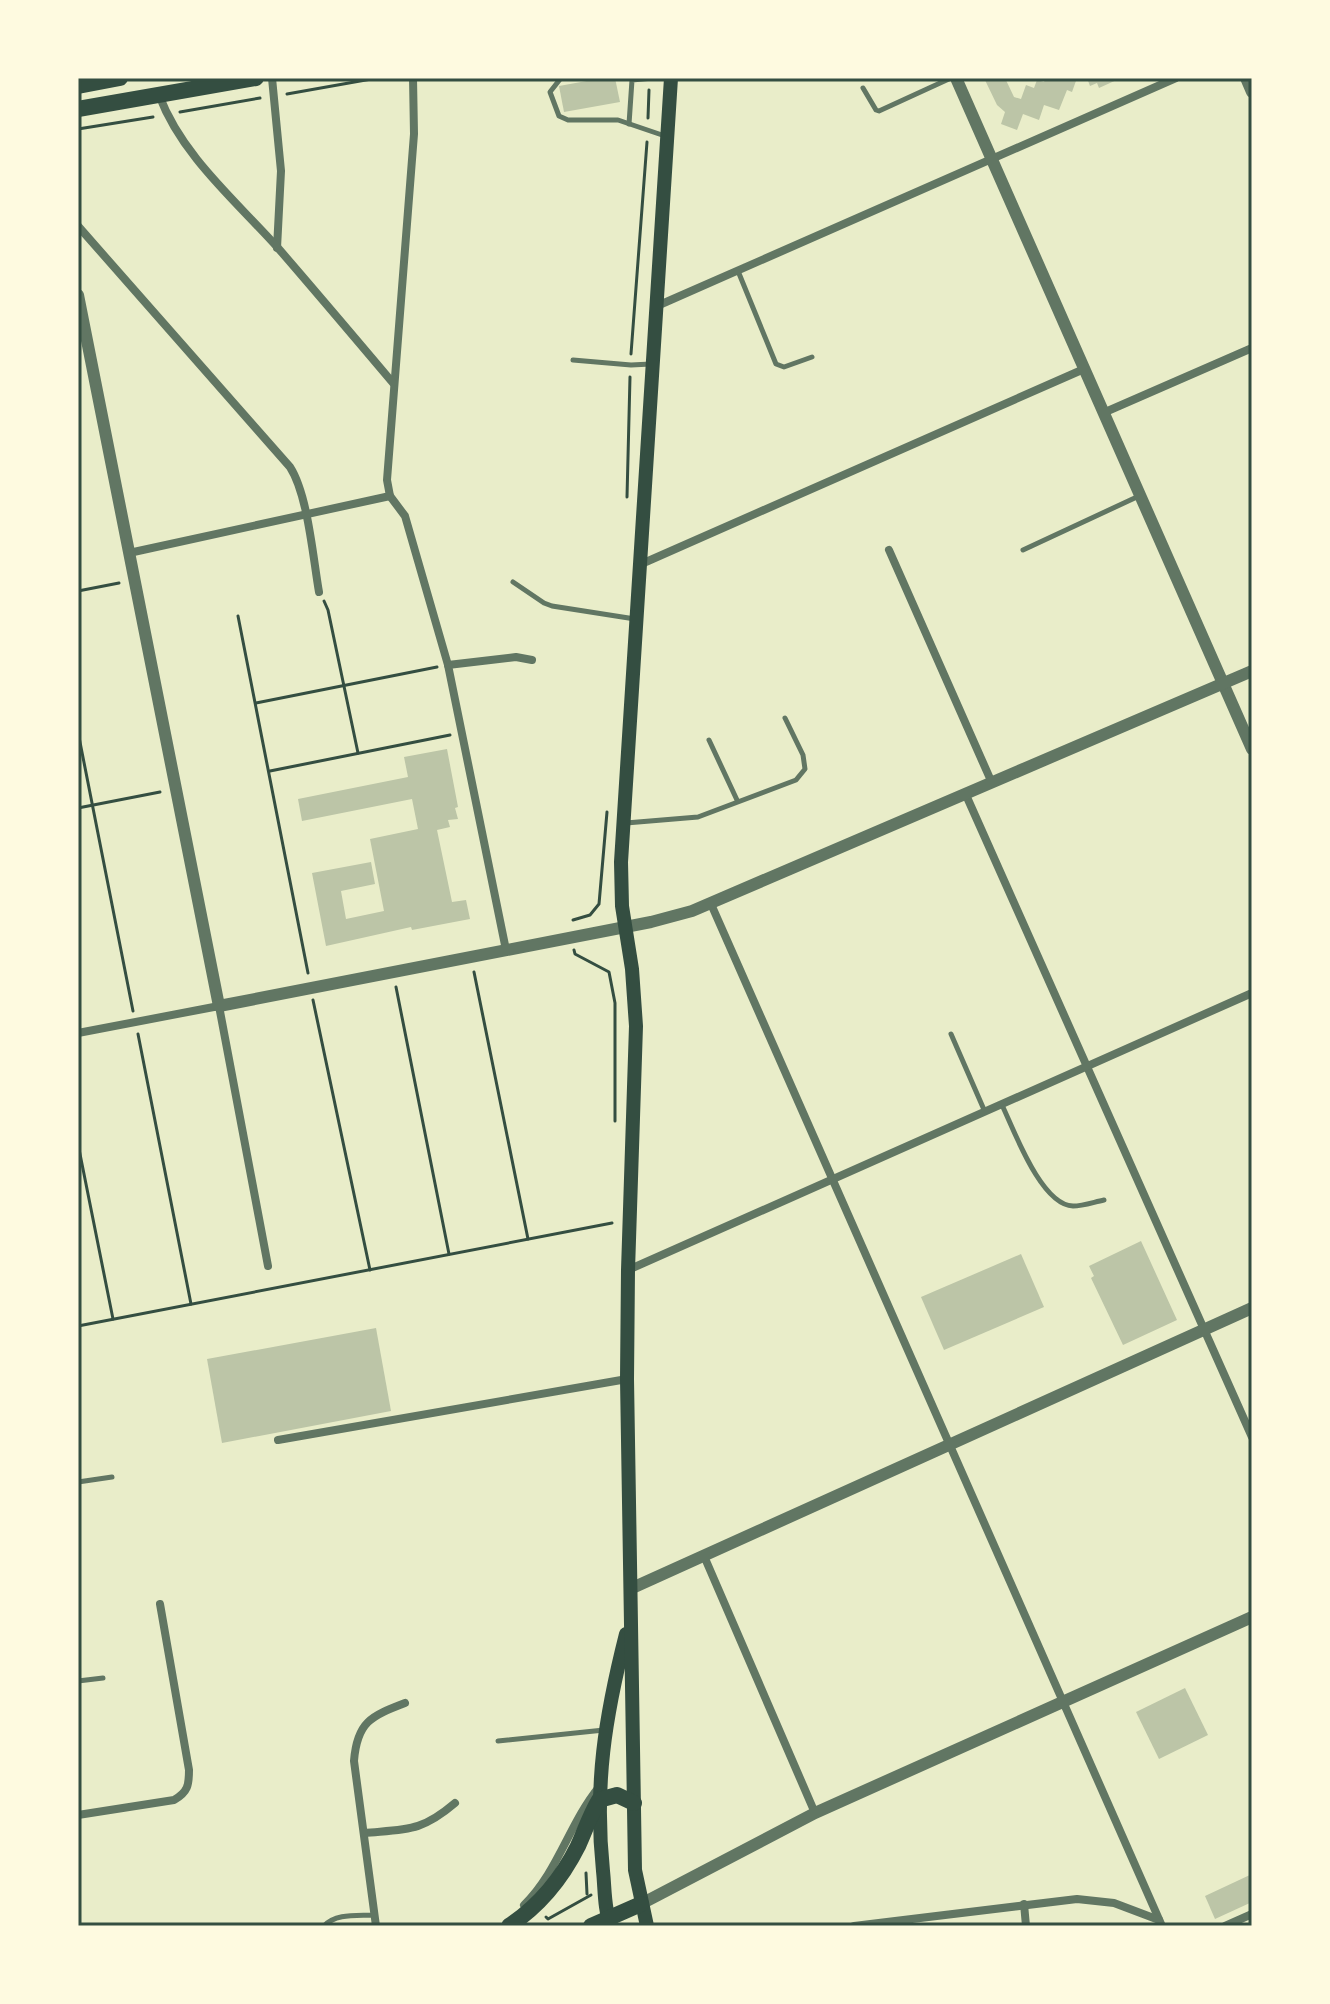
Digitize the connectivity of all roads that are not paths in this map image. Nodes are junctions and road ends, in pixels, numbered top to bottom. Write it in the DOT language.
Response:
graph roads {
  1 [pos="120,78"];
  2 [pos="256,78"];
  3 [pos="272,78"];
  4 [pos="413,78"];
  5 [pos="561,78"];
  6 [pos="653,78"];
  7 [pos="671,78"];
  8 [pos="953,78"];
  9 [pos="1176,78"];
  10 [pos="1246,78"];
  11 [pos="632,79"];
  12 [pos="78,86"];
  13 [pos="863,88"];
  14 [pos="1252,92"];
  15 [pos="159,95"];
  16 [pos="78,109"];
  17 [pos="629,124"];
  18 [pos="666,137"];
  19 [pos="992,160"];
  20 [pos="78,226"];
  21 [pos="277,248"];
  22 [pos="738,271"];
  23 [pos="78,295"];
  24 [pos="655,307"];
  25 [pos="1252,348"];
  26 [pos="812,357"];
  27 [pos="573,360"];
  28 [pos="652,364"];
  29 [pos="1084,369"];
  30 [pos="393,383"];
  31 [pos="1103,413"];
  32 [pos="390,496"];
  33 [pos="1140,496"];
  34 [pos="305,515"];
  35 [pos="889,550"];
  36 [pos="1023,550"];
  37 [pos="129,553"];
  38 [pos="639,565"];
  39 [pos="513,582"];
  40 [pos="319,592"];
  41 [pos="636,619"];
  42 [pos="532,660"];
  43 [pos="448,665"];
  44 [pos="1252,671"];
  45 [pos="1223,683"];
  46 [pos="785,718"];
  47 [pos="709,740"];
  48 [pos="1252,749"];
  49 [pos="992,783"];
  50 [pos="966,795"];
  51 [pos="737,800"];
  52 [pos="623,823"];
  53 [pos="711,904"];
  54 [pos="625,926"];
  55 [pos="506,950"];
  56 [pos="1252,993"];
  57 [pos="219,1006"];
  58 [pos="78,1033"];
  59 [pos="951,1034"];
  60 [pos="1087,1066"];
  61 [pos="1002,1104"];
  62 [pos="985,1112"];
  63 [pos="832,1179"];
  64 [pos="1104,1200"];
  65 [pos="268,1266"];
  66 [pos="628,1270"];
  67 [pos="1252,1308"];
  68 [pos="1204,1329"];
  69 [pos="627,1379"];
  70 [pos="1252,1437"];
  71 [pos="278,1440"];
  72 [pos="950,1444"];
  73 [pos="112,1477"];
  74 [pos="78,1482"];
  75 [pos="704,1556"];
  76 [pos="630,1589"];
  77 [pos="160,1604"];
  78 [pos="631,1616"];
  79 [pos="1252,1617"];
  80 [pos="103,1678"];
  81 [pos="78,1681"];
  82 [pos="1064,1702"];
  83 [pos="405,1703"];
  84 [pos="605,1730"];
  85 [pos="498,1741"];
  86 [pos="599,1794"];
  87 [pos="455,1803"];
  88 [pos="634,1803"];
  89 [pos="815,1813"];
  90 [pos="78,1815"];
  91 [pos="364,1833"];
  92 [pos="641,1904"];
  93 [pos="1024,1904"];
  94 [pos="1252,1914"];
  95 [pos="375,1915"];
  96 [pos="610,1923"];
  97 [pos="1160,1923"];
  98 [pos="324,1926"];
  99 [pos="376,1926"];
  100 [pos="498,1926"];
  101 [pos="509,1926"];
  102 [pos="591,1926"];
  103 [pos="647,1926"];
  104 [pos="854,1926"];
  105 [pos="1026,1926"];
  106 [pos="1225,1926"];
  1 -- 12 [label="main road"];
  2 -- 15 [label="main road"];
  3 -- 21 [label="street"];
  4 -- 30 [label="street"];
  5 -- 17 [label="lane"];
  6 -- 11 [label="lane"];
  7 -- 18 [label="main road"];
  8 -- 13 [label="lane"];
  8 -- 19 [label="street"];
  9 -- 19 [label="street"];
  10 -- 14 [label="street"];
  11 -- 17 [label="lane"];
  15 -- 16 [label="main road"];
  15 -- 21 [label="street"];
  17 -- 18 [label="lane"];
  18 -- 24 [label="main road"];
  19 -- 22 [label="street"];
  19 -- 29 [label="street"];
  20 -- 34 [label="street"];
  21 -- 30 [label="street"];
  22 -- 24 [label="street"];
  22 -- 26 [label="lane"];
  23 -- 37 [label="street"];
  24 -- 28 [label="main road"];
  25 -- 31 [label="street"];
  27 -- 28 [label="lane"];
  28 -- 38 [label="main road"];
  29 -- 31 [label="street"];
  29 -- 38 [label="street"];
  30 -- 32 [label="street"];
  31 -- 33 [label="street"];
  32 -- 34 [label="street"];
  32 -- 43 [label="street"];
  33 -- 36 [label="lane"];
  33 -- 45 [label="street"];
  34 -- 37 [label="street"];
  34 -- 40 [label="street"];
  35 -- 49 [label="street"];
  37 -- 57 [label="street"];
  38 -- 41 [label="main road"];
  39 -- 41 [label="lane"];
  41 -- 52 [label="main road"];
  42 -- 43 [label="street"];
  43 -- 55 [label="street"];
  44 -- 45 [label="street"];
  45 -- 48 [label="street"];
  45 -- 49 [label="street"];
  46 -- 51 [label="lane"];
  47 -- 51 [label="lane"];
  49 -- 50 [label="street"];
  50 -- 53 [label="street"];
  50 -- 60 [label="street"];
  51 -- 52 [label="lane"];
  52 -- 54 [label="main road"];
  53 -- 54 [label="street"];
  53 -- 63 [label="street"];
  54 -- 55 [label="street"];
  54 -- 66 [label="main road"];
  55 -- 57 [label="street"];
  56 -- 60 [label="street"];
  57 -- 58 [label="street"];
  57 -- 65 [label="street"];
  59 -- 62 [label="lane"];
  60 -- 61 [label="street"];
  60 -- 68 [label="street"];
  61 -- 62 [label="street"];
  61 -- 64 [label="lane"];
  62 -- 63 [label="street"];
  63 -- 66 [label="street"];
  63 -- 72 [label="street"];
  66 -- 69 [label="main road"];
  67 -- 68 [label="street"];
  68 -- 70 [label="street"];
  68 -- 72 [label="street"];
  69 -- 71 [label="street"];
  69 -- 76 [label="main road"];
  72 -- 75 [label="street"];
  72 -- 82 [label="street"];
  73 -- 74 [label="lane"];
  75 -- 76 [label="street"];
  75 -- 89 [label="street"];
  76 -- 78 [label="main road"];
  77 -- 90 [label="street"];
  78 -- 84 [label="main road"];
  78 -- 88 [label="main road"];
  79 -- 82 [label="street"];
  80 -- 81 [label="lane"];
  82 -- 89 [label="street"];
  82 -- 97 [label="street"];
  83 -- 91 [label="street"];
  84 -- 85 [label="lane"];
  84 -- 86 [label="main road"];
  86 -- 88 [label="main road"];
  86 -- 96 [label="main road"];
  86 -- 100 [label="street"];
  86 -- 101 [label="main road"];
  87 -- 91 [label="street"];
  88 -- 92 [label="main road"];
  89 -- 92 [label="street"];
  91 -- 95 [label="street"];
  92 -- 96 [label="main road"];
  92 -- 103 [label="main road"];
  93 -- 97 [label="street"];
  93 -- 104 [label="street"];
  93 -- 105 [label="street"];
  94 -- 106 [label="street"];
  95 -- 98 [label="lane"];
  95 -- 99 [label="street"];
  96 -- 102 [label="main road"];
}
